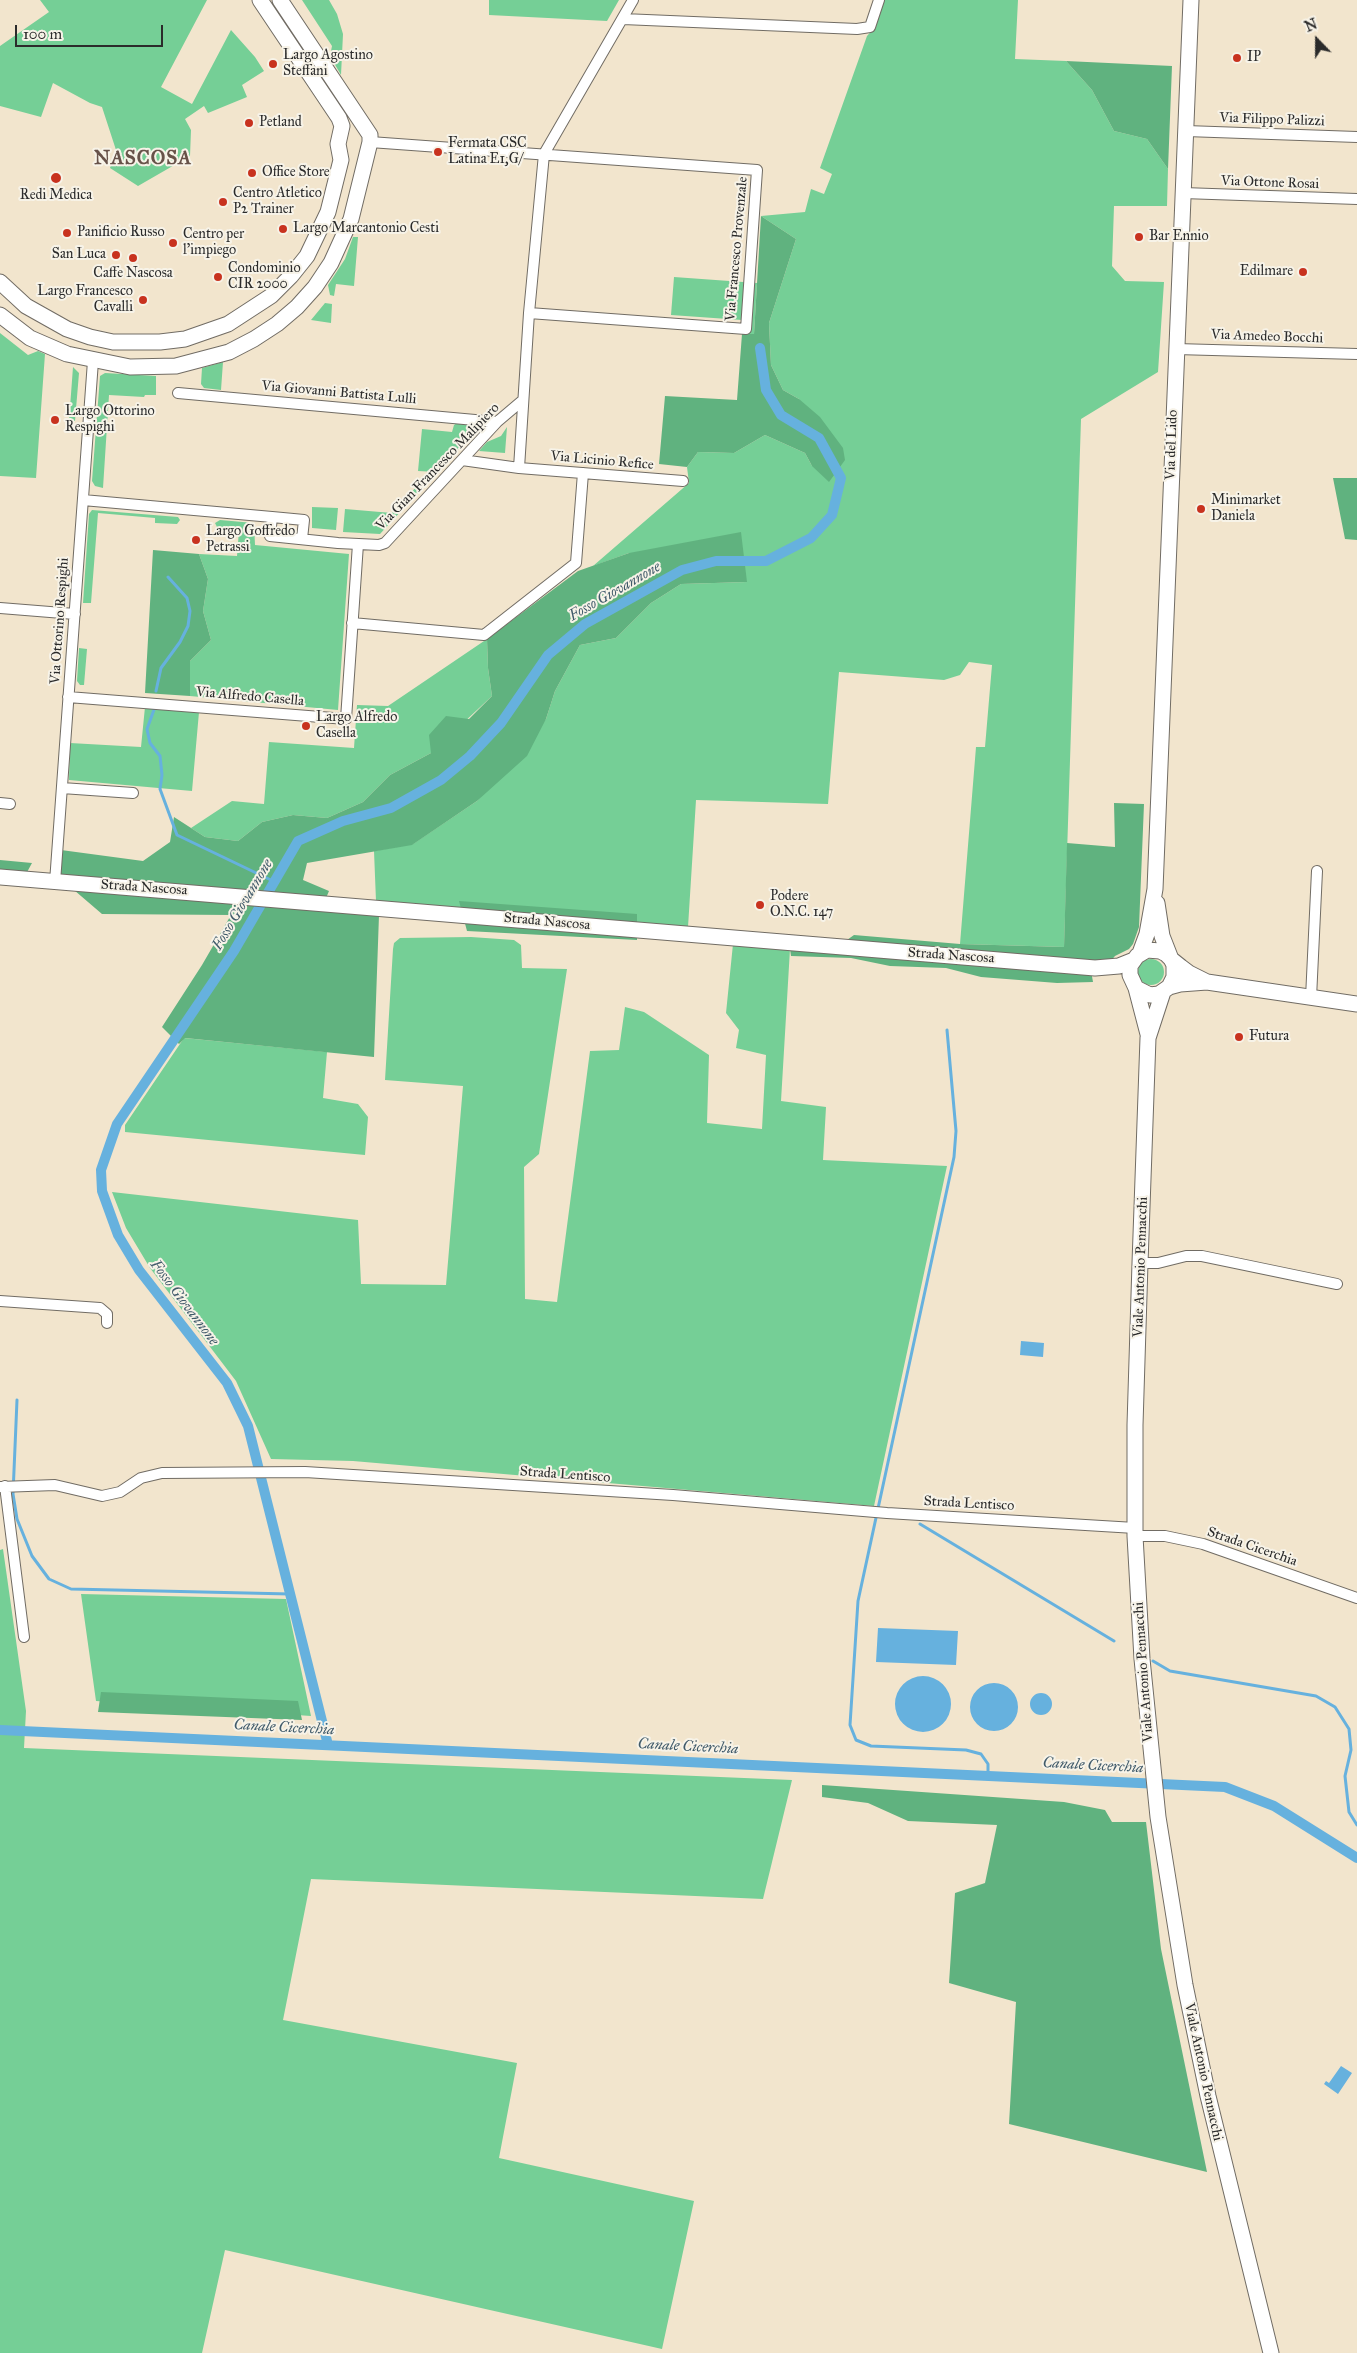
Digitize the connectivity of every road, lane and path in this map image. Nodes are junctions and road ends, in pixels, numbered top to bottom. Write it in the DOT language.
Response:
graph roads {
  1 [pos="260,0"];
  2 [pos="280,0"];
  3 [pos="633,0"];
  4 [pos="879,0"];
  5 [pos="1191,0"];
  6 [pos="623,19"];
  7 [pos="1186,131"];
  8 [pos="341,132"];
  9 [pos="1357,137"];
  10 [pos="368,141"];
  11 [pos="341,150"];
  12 [pos="544,154"];
  13 [pos="1183,193"];
  14 [pos="1357,200"];
  15 [pos="0,282"];
  16 [pos="251,310"];
  17 [pos="529,313"];
  18 [pos="0,315"];
  19 [pos="265,332"];
  20 [pos="1176,349"];
  21 [pos="1357,354"];
  22 [pos="93,361"];
  23 [pos="178,393"];
  24 [pos="523,400"];
  25 [pos="498,422"];
  26 [pos="462,460"];
  27 [pos="519,468"];
  28 [pos="583,473"];
  29 [pos="683,481"];
  30 [pos="83,500"];
  31 [pos="272,517"];
  32 [pos="302,539"];
  33 [pos="358,544"];
  34 [pos="0,608"];
  35 [pos="74,614"];
  36 [pos="352,623"];
  37 [pos="68,697"];
  38 [pos="62,788"];
  39 [pos="133,794"];
  40 [pos="1317,871"];
  41 [pos="0,877"];
  42 [pos="55,882"];
  43 [pos="1155,889"];
  44 [pos="1137,956"];
  45 [pos="1171,959"];
  46 [pos="1095,968"];
  47 [pos="1207,982"];
  48 [pos="1135,986"];
  49 [pos="1166,990"];
  50 [pos="1311,998"];
  51 [pos="1357,1004"];
  52 [pos="1148,1038"];
  53 [pos="1140,1263"];
  54 [pos="1337,1284"];
  55 [pos="0,1301"];
  56 [pos="108,1323"];
  57 [pos="3,1486"];
  58 [pos="1135,1532"];
  59 [pos="1357,1598"];
  60 [pos="24,1637"];
  61 [pos="1271,2353"];
  1 -- 8 [label="street"];
  2 -- 10 [label="street"];
  3 -- 6 [label="street"];
  4 -- 6 [label="street"];
  5 -- 7 [label="street, Via del Lido"];
  6 -- 12 [label="street"];
  7 -- 9 [label="street, Via Filippo Palizzi"];
  7 -- 13 [label="street, Via del Lido"];
  8 -- 10 [label="street"];
  8 -- 11 [label="street"];
  10 -- 11 [label="street"];
  10 -- 12 [label="street"];
  10 -- 19 [label="street"];
  11 -- 16 [label="street"];
  12 -- 17 [label="street"];
  12 -- 17 [label="street, Via Francesco Provenzale"];
  13 -- 14 [label="street, Via Ottone Rosai"];
  13 -- 20 [label="street, Via del Lido"];
  15 -- 16 [label="street"];
  16 -- 19 [label="street"];
  17 -- 24 [label="street"];
  18 -- 22 [label="street"];
  19 -- 22 [label="street"];
  20 -- 21 [label="street, Via Amedeo Bocchi"];
  20 -- 43 [label="street, Via del Lido"];
  22 -- 30 [label="street, Via Ottorino Respighi"];
  23 -- 25 [label="street, Via Giovanni Battista Lulli"];
  24 -- 25 [label="street, Via Gian Francesco Malipiero"];
  24 -- 27 [label="street"];
  25 -- 26 [label="street, Via Gian Francesco Malipiero"];
  26 -- 27 [label="street, Via Licinio Refice"];
  26 -- 33 [label="street, Via Gian Francesco Malipiero"];
  27 -- 28 [label="street, Via Licinio Refice"];
  28 -- 29 [label="street, Via Licinio Refice"];
  28 -- 36 [label="street"];
  30 -- 31 [label="street"];
  30 -- 35 [label="street, Via Ottorino Respighi"];
  31 -- 32 [label="street"];
  31 -- 32 [label="street, Via Gian Francesco Malipiero"];
  32 -- 33 [label="street, Via Gian Francesco Malipiero"];
  33 -- 36 [label="street, Via Alfredo Casella"];
  34 -- 35 [label="street"];
  35 -- 37 [label="street, Via Ottorino Respighi"];
  36 -- 37 [label="street, Via Alfredo Casella"];
  37 -- 38 [label="street, Via Ottorino Respighi"];
  38 -- 39 [label="street"];
  38 -- 42 [label="street, Via Ottorino Respighi"];
  40 -- 50 [label="street"];
  41 -- 42 [label="street, Strada Nascosa"];
  42 -- 46 [label="street, Strada Nascosa"];
  43 -- 44 [label="street, Via del Lido"];
  43 -- 45 [label="street, Via del Lido"];
  44 -- 45 [label="street"];
  44 -- 46 [label="street, Strada Nascosa"];
  44 -- 48 [label="street"];
  45 -- 47 [label="street"];
  45 -- 49 [label="street"];
  46 -- 48 [label="street, Strada Nascosa"];
  47 -- 49 [label="street"];
  47 -- 50 [label="street"];
  48 -- 49 [label="street"];
  48 -- 52 [label="street, Viale Antonio Pennacchi"];
  49 -- 52 [label="street, Viale Antonio Pennacchi"];
  50 -- 51 [label="street"];
  52 -- 53 [label="street, Viale Antonio Pennacchi"];
  53 -- 54 [label="street"];
  53 -- 58 [label="street, Viale Antonio Pennacchi"];
  55 -- 56 [label="street"];
  57 -- 58 [label="street, Strada Lentisco"];
  57 -- 60 [label="street"];
  58 -- 59 [label="street, Strada Cicerchia"];
  58 -- 61 [label="street, Viale Antonio Pennacchi"];
}
